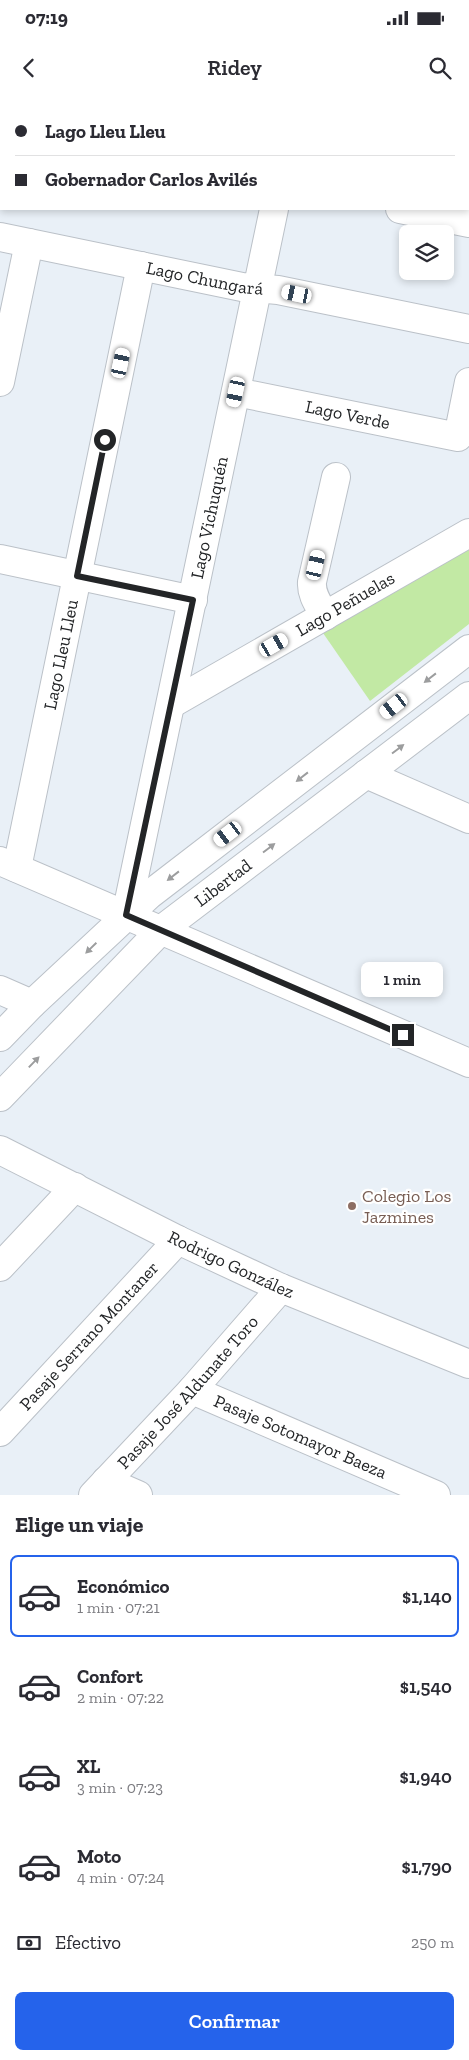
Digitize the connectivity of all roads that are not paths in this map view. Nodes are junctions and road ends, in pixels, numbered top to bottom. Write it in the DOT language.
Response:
graph roads {
  1 [pos="274,210"];
  2 [pos="405,210"];
  3 [pos="469,223"];
  4 [pos="0,237"];
  5 [pos="29,243"];
  6 [pos="141,266"];
  7 [pos="258,288"];
  8 [pos="469,328"];
  9 [pos="0,382"];
  10 [pos="469,382"];
  11 [pos="236,392"];
  12 [pos="336,477"];
  13 [pos="469,533"];
  14 [pos="0,560"];
  15 [pos="77,576"];
  16 [pos="193,600"];
  17 [pos="325,616"];
  18 [pos="469,648"];
  19 [pos="469,696"];
  20 [pos="171,704"];
  21 [pos="366,774"];
  22 [pos="469,819"];
  23 [pos="8,864"];
  24 [pos="126,915"];
  25 [pos="161,930"];
  26 [pos="0,990"];
  27 [pos="32,1004"];
  28 [pos="0,1037"];
  29 [pos="469,1063"];
  30 [pos="0,1097"];
  31 [pos="0,1150"];
  32 [pos="75,1187"];
  33 [pos="178,1240"];
  34 [pos="0,1267"];
  35 [pos="282,1288"];
  36 [pos="469,1364"];
  37 [pos="192,1390"];
  38 [pos="0,1432"];
  39 [pos="99,1488"];
  40 [pos="138,1495"];
  41 [pos="436,1495"];
  1 -- 7 [label="street, Lago Vichuquén"];
  2 -- 3 [label="street"];
  4 -- 5 [label="street, Lago Chungará"];
  5 -- 6 [label="street, Lago Chungará"];
  5 -- 9 [label="street"];
  6 -- 7 [label="street, Lago Chungará"];
  6 -- 15 [label="street, Lago Lleu Lleu"];
  7 -- 8 [label="street, Lago Chungará"];
  7 -- 11 [label="street, Lago Vichuquén"];
  10 -- 11 [label="street, Lago Verde"];
  11 -- 16 [label="street, Lago Vichuquén"];
  12 -- 17 [label="street"];
  13 -- 17 [label="street, Lago Peñuelas"];
  14 -- 15 [label="street"];
  15 -- 16 [label="street"];
  15 -- 23 [label="street, Lago Lleu Lleu"];
  16 -- 20 [label="street, Lago Vichuquén"];
  17 -- 20 [label="street, Lago Peñuelas"];
  18 -- 24 [label="street, Libertad, one-way"];
  21 -- 19 [label="street, Libertad, one-way"];
  20 -- 24 [label="street, Lago Vichuquén"];
  21 -- 22 [label="street"];
  25 -- 21 [label="street, Libertad, one-way"];
  23 -- 24 [label="street"];
  24 -- 25 [label="street"];
  24 -- 27 [label="street, Libertad, one-way"];
  25 -- 29 [label="street"];
  30 -- 25 [label="street, Libertad, one-way"];
  26 -- 27 [label="street"];
  27 -- 28 [label="street, Libertad"];
  31 -- 32 [label="street, Rodrigo González"];
  32 -- 33 [label="street, Rodrigo González"];
  32 -- 34 [label="street"];
  33 -- 35 [label="street, Rodrigo González"];
  33 -- 38 [label="street, Pasaje Serrano Montaner"];
  35 -- 36 [label="street, Rodrigo González"];
  35 -- 37 [label="street, Pasaje José Aldunate Toro"];
  37 -- 39 [label="street, Pasaje José Aldunate Toro"];
  37 -- 41 [label="street, Pasaje Sotomayor Baeza"];
  39 -- 40 [label="street"];
}
